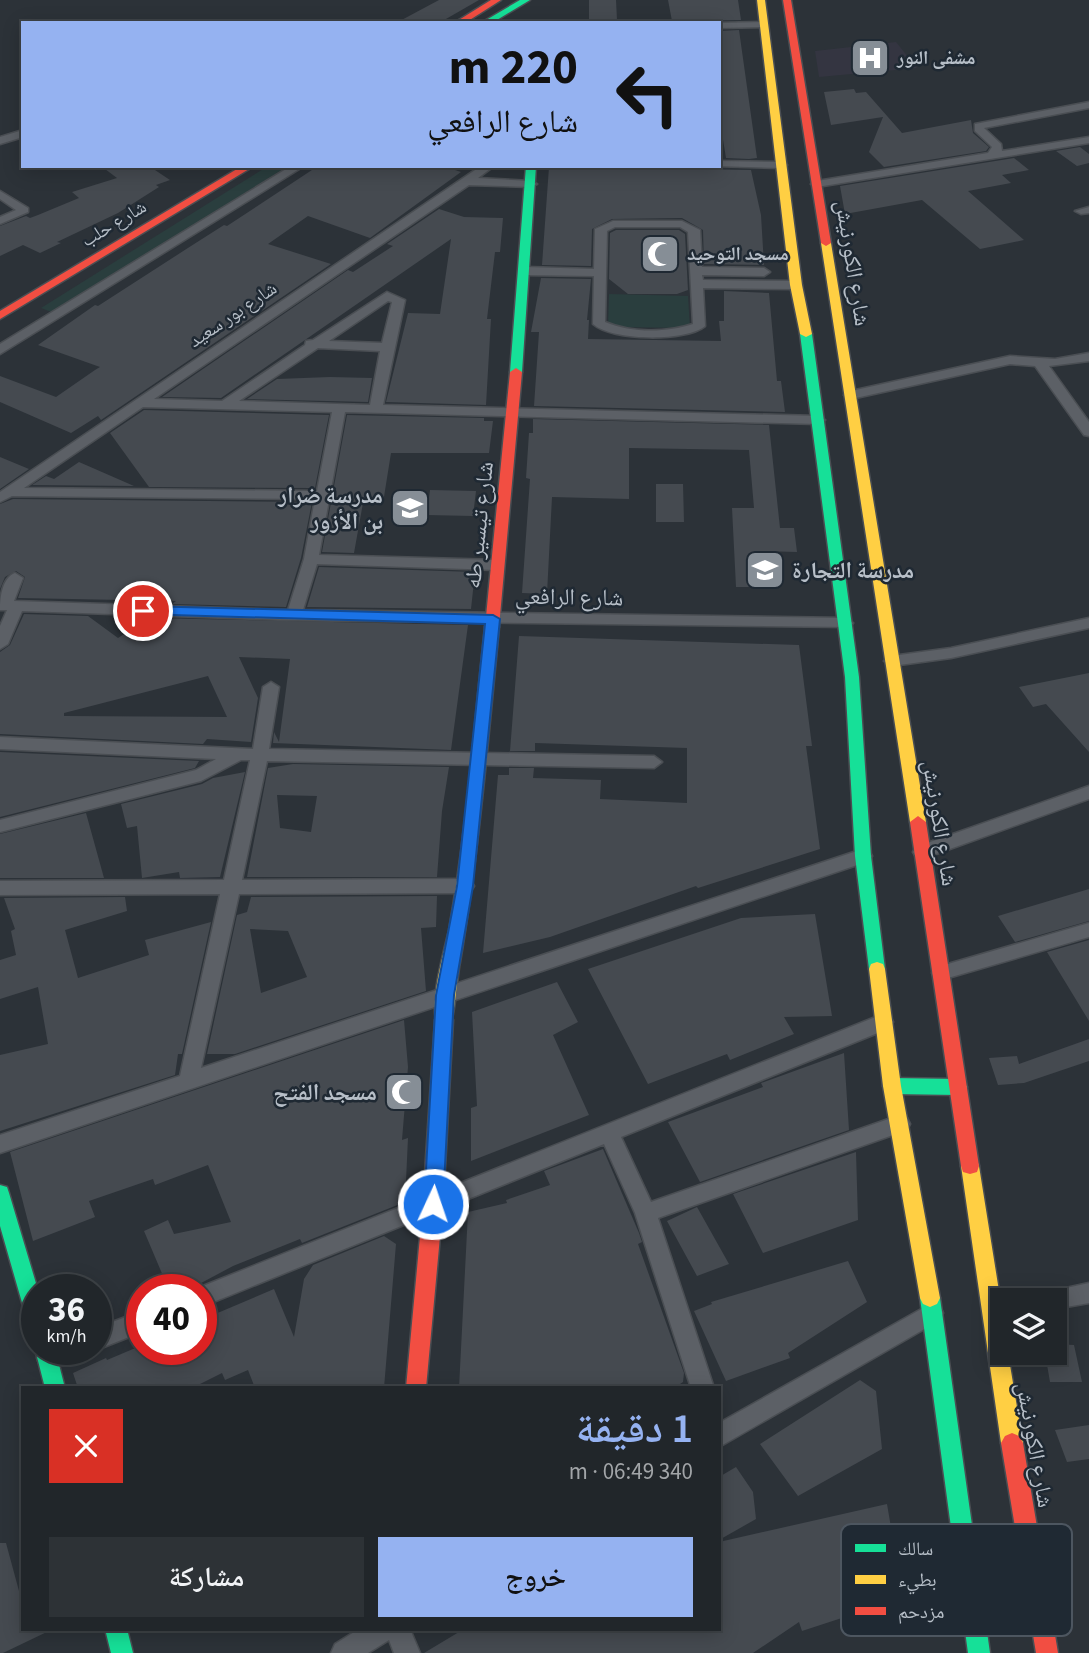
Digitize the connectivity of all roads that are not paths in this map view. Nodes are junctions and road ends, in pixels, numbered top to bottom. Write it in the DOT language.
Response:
graph roads {
  1 [pos="497,0"];
  2 [pos="526,0"];
  3 [pos="761,0"];
  4 [pos="787,0"];
  5 [pos="461,21"];
  6 [pos="489,21"];
  7 [pos="721,25"];
  8 [pos="764,25"];
  9 [pos="770,76"];
  10 [pos="800,78"];
  11 [pos="1089,105"];
  12 [pos="21,135"];
  13 [pos="1089,140"];
  14 [pos="0,141"];
  15 [pos="993,153"];
  16 [pos="721,164"];
  17 [pos="781,165"];
  18 [pos="217,168"];
  19 [pos="246,168"];
  20 [pos="296,168"];
  21 [pos="486,168"];
  22 [pos="531,168"];
  23 [pos="464,181"];
  24 [pos="531,184"];
  25 [pos="817,184"];
  26 [pos="0,194"];
  27 [pos="0,221"];
  28 [pos="93,241"];
  29 [pos="525,271"];
  30 [pos="600,273"];
  31 [pos="696,277"];
  32 [pos="796,279"];
  33 [pos="0,316"];
  34 [pos="311,344"];
  35 [pos="387,347"];
  36 [pos="0,349"];
  37 [pos="1089,357"];
  38 [pos="1039,362"];
  39 [pos="851,395"];
  40 [pos="139,403"];
  41 [pos="225,405"];
  42 [pos="339,408"];
  43 [pos="376,409"];
  44 [pos="513,414"];
  45 [pos="1084,416"];
  46 [pos="818,420"];
  47 [pos="1089,432"];
  48 [pos="4,495"];
  49 [pos="324,495"];
  50 [pos="311,559"];
  51 [pos="497,565"];
  52 [pos="15,579"];
  53 [pos="7,605"];
  54 [pos="294,615"];
  55 [pos="493,619"];
  56 [pos="845,623"];
  57 [pos="1089,623"];
  58 [pos="0,644"];
  59 [pos="892,661"];
  60 [pos="271,687"];
  61 [pos="0,743"];
  62 [pos="238,754"];
  63 [pos="260,755"];
  64 [pos="477,760"];
  65 [pos="654,762"];
  66 [pos="1089,792"];
  67 [pos="0,826"];
  68 [pos="922,852"];
  69 [pos="863,856"];
  70 [pos="465,886"];
  71 [pos="0,888"];
  72 [pos="230,888"];
  73 [pos="1089,930"];
  74 [pos="942,973"];
  75 [pos="445,995"];
  76 [pos="883,1022"];
  77 [pos="189,1080"];
  78 [pos="892,1086"];
  79 [pos="958,1087"];
  80 [pos="900,1124"];
  81 [pos="609,1133"];
  82 [pos="0,1144"];
  83 [pos="0,1193"];
  84 [pos="433,1204"];
  85 [pos="646,1213"];
  86 [pos="24,1274"];
  87 [pos="991,1288"];
  88 [pos="217,1291"];
  89 [pos="1089,1293"];
  90 [pos="1067,1297"];
  91 [pos="932,1312"];
  92 [pos="50,1365"];
  93 [pos="1003,1365"];
  94 [pos="55,1386"];
  95 [pos="416,1386"];
  96 [pos="702,1386"];
  97 [pos="721,1435"];
  98 [pos="961,1524"];
  99 [pos="1027,1524"];
  100 [pos="116,1631"];
  101 [pos="380,1631"];
  102 [pos="398,1631"];
  103 [pos="122,1653"];
  104 [pos="344,1653"];
  105 [pos="407,1653"];
  1 -- 5 [label="main road"];
  2 -- 6 [label="main road"];
  3 -- 8 [label="main road"];
  4 -- 10 [label="main road, شارع الكورنيش"];
  7 -- 8 [label="street"];
  8 -- 9 [label="main road"];
  9 -- 10 [label="main road"];
  9 -- 17 [label="main road"];
  10 -- 25 [label="main road, شارع الكورنيش"];
  11 -- 15 [label="street"];
  12 -- 14 [label="street"];
  13 -- 15 [label="street"];
  15 -- 25 [label="street"];
  16 -- 17 [label="street"];
  17 -- 32 [label="main road"];
  18 -- 28 [label="main road, شارع حلب"];
  19 -- 33 [label="main road, شارع حلب"];
  20 -- 36 [label="street"];
  21 -- 23 [label="street, شارع بور سعيد"];
  22 -- 24 [label="main road, شارع تيسير طه"];
  23 -- 24 [label="street"];
  23 -- 40 [label="street, شارع بور سعيد"];
  24 -- 29 [label="main road, شارع تيسير طه"];
  25 -- 39 [label="main road, شارع الكورنيش"];
  26 -- 27 [label="street"];
  29 -- 30 [label="street"];
  29 -- 44 [label="main road, شارع تيسير طه"];
  30 -- 31 [label="street"];
  30 -- 31 [label="street"];
  31 -- 32 [label="street"];
  32 -- 46 [label="main road"];
  34 -- 35 [label="street"];
  34 -- 35 [label="street"];
  34 -- 41 [label="street"];
  35 -- 43 [label="street"];
  37 -- 38 [label="street"];
  38 -- 39 [label="street"];
  38 -- 45 [label="street"];
  39 -- 59 [label="main road, شارع الكورنيش"];
  40 -- 41 [label="street"];
  40 -- 48 [label="street, شارع بور سعيد"];
  41 -- 42 [label="street"];
  42 -- 43 [label="street"];
  42 -- 49 [label="street"];
  43 -- 44 [label="street"];
  44 -- 46 [label="street"];
  44 -- 51 [label="main road, شارع تيسير طه"];
  45 -- 47 [label="street"];
  46 -- 56 [label="main road"];
  48 -- 49 [label="street"];
  49 -- 50 [label="street"];
  50 -- 51 [label="street"];
  50 -- 54 [label="street"];
  51 -- 55 [label="main road, شارع تيسير طه"];
  52 -- 53 [label="street"];
  53 -- 54 [label="street, شارع الرافعي"];
  53 -- 58 [label="street"];
  54 -- 55 [label="street, شارع الرافعي"];
  55 -- 56 [label="street, شارع الرافعي"];
  55 -- 64 [label="main road, شارع تيسير طه"];
  56 -- 69 [label="main road"];
  57 -- 59 [label="street"];
  59 -- 68 [label="main road, شارع الكورنيش"];
  60 -- 63 [label="street"];
  61 -- 62 [label="street"];
  62 -- 63 [label="street"];
  62 -- 67 [label="street"];
  63 -- 64 [label="street"];
  63 -- 72 [label="street"];
  64 -- 65 [label="street"];
  64 -- 70 [label="main road, شارع تيسير طه"];
  66 -- 68 [label="street"];
  68 -- 74 [label="main road, شارع الكورنيش"];
  69 -- 75 [label="street"];
  69 -- 76 [label="main road"];
  70 -- 72 [label="street"];
  70 -- 75 [label="main road, شارع تيسير طه"];
  71 -- 72 [label="street"];
  72 -- 77 [label="street"];
  73 -- 74 [label="street"];
  74 -- 79 [label="main road, شارع الكورنيش"];
  75 -- 77 [label="street"];
  75 -- 84 [label="main road, شارع تيسير طه"];
  76 -- 78 [label="main road"];
  76 -- 81 [label="street"];
  77 -- 82 [label="street"];
  78 -- 79 [label="main road"];
  78 -- 80 [label="main road"];
  79 -- 87 [label="main road, شارع الكورنيش"];
  80 -- 85 [label="street"];
  80 -- 91 [label="main road"];
  81 -- 84 [label="street"];
  81 -- 85 [label="street"];
  83 -- 86 [label="main road"];
  84 -- 88 [label="street"];
  84 -- 95 [label="main road, شارع تيسير طه"];
  85 -- 96 [label="street"];
  89 -- 90 [label="street"];
  91 -- 97 [label="street"];
  91 -- 98 [label="main road"];
  92 -- 94 [label="main road"];
  93 -- 99 [label="main road, شارع الكورنيش"];
  100 -- 103 [label="main road"];
  101 -- 104 [label="street"];
  102 -- 105 [label="street"];
}
